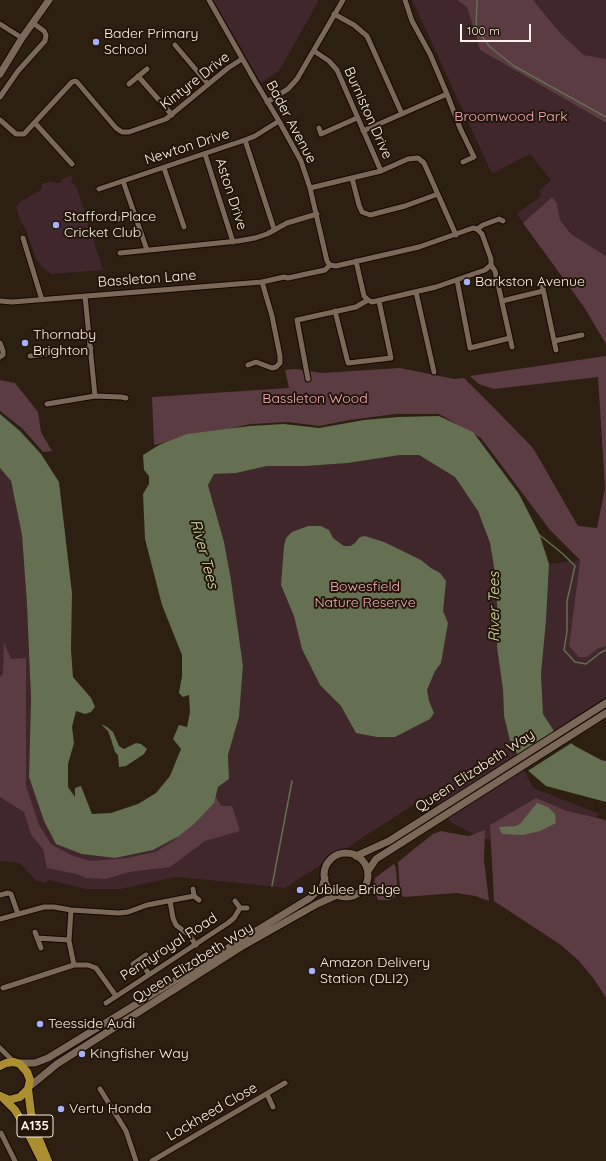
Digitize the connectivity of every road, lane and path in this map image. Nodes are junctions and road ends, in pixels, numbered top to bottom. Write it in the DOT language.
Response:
graph roads {
  1 [pos="49,0"];
  2 [pos="209,0"];
  3 [pos="342,0"];
  4 [pos="405,0"];
  5 [pos="334,14"];
  6 [pos="33,23"];
  7 [pos="0,24"];
  8 [pos="22,38"];
  9 [pos="175,45"];
  10 [pos="314,51"];
  11 [pos="242,60"];
  12 [pos="146,69"];
  13 [pos="0,74"];
  14 [pos="138,76"];
  15 [pos="129,84"];
  16 [pos="208,84"];
  17 [pos="447,94"];
  18 [pos="0,97"];
  19 [pos="267,102"];
  20 [pos="402,114"];
  21 [pos="172,115"];
  22 [pos="357,118"];
  23 [pos="0,120"];
  24 [pos="279,121"];
  25 [pos="35,123"];
  26 [pos="318,128"];
  27 [pos="363,131"];
  28 [pos="245,140"];
  29 [pos="205,154"];
  30 [pos="463,162"];
  31 [pos="72,164"];
  32 [pos="164,168"];
  33 [pos="381,171"];
  34 [pos="352,178"];
  35 [pos="123,181"];
  36 [pos="310,188"];
  37 [pos="99,189"];
  38 [pos="438,194"];
  39 [pos="134,214"];
  40 [pos="317,214"];
  41 [pos="114,220"];
  42 [pos="503,221"];
  43 [pos="184,227"];
  44 [pos="274,229"];
  45 [pos="477,229"];
  46 [pos="456,235"];
  47 [pos="23,238"];
  48 [pos="233,242"];
  49 [pos="147,250"];
  50 [pos="120,253"];
  51 [pos="356,262"];
  52 [pos="330,264"];
  53 [pos="491,265"];
  54 [pos="457,280"];
  55 [pos="262,282"];
  56 [pos="542,284"];
  57 [pos="543,291"];
  58 [pos="416,292"];
  59 [pos="459,294"];
  60 [pos="85,296"];
  61 [pos="453,298"];
  62 [pos="42,300"];
  63 [pos="368,300"];
  64 [pos="0,301"];
  65 [pos="379,301"];
  66 [pos="502,301"];
  67 [pos="335,310"];
  68 [pos="582,335"];
  69 [pos="510,338"];
  70 [pos="554,341"];
  71 [pos="0,344"];
  72 [pos="512,346"];
  73 [pos="91,348"];
  74 [pos="556,350"];
  75 [pos="30,356"];
  76 [pos="255,356"];
  77 [pos="0,357"];
  78 [pos="256,362"];
  79 [pos="248,365"];
  80 [pos="434,372"];
  81 [pos="308,379"];
  82 [pos="95,396"];
  83 [pos="126,398"];
  84 [pos="47,404"];
  85 [pos="606,703"];
  86 [pos="606,713"];
  87 [pos="356,856"];
  88 [pos="368,871"];
  89 [pos="325,878"];
  90 [pos="193,889"];
  91 [pos="0,895"];
  92 [pos="337,895"];
  93 [pos="194,896"];
  94 [pos="199,900"];
  95 [pos="170,901"];
  96 [pos="235,901"];
  97 [pos="240,908"];
  98 [pos="247,908"];
  99 [pos="71,910"];
  100 [pos="18,914"];
  101 [pos="0,919"];
  102 [pos="35,932"];
  103 [pos="37,938"];
  104 [pos="69,940"];
  105 [pos="196,945"];
  106 [pos="41,948"];
  107 [pos="146,955"];
  108 [pos="139,960"];
  109 [pos="133,964"];
  110 [pos="74,965"];
  111 [pos="149,974"];
  112 [pos="1,989"];
  113 [pos="116,996"];
  114 [pos="106,1003"];
  115 [pos="0,1048"];
  116 [pos="15,1063"];
  117 [pos="0,1066"];
  118 [pos="285,1084"];
  119 [pos="28,1088"];
  120 [pos="100,1089"];
  121 [pos="267,1094"];
  122 [pos="2,1098"];
  123 [pos="273,1107"];
  124 [pos="2,1133"];
  125 [pos="15,1161"];
  126 [pos="42,1161"];
  127 [pos="48,1161"];
  128 [pos="136,1161"];
  129 [pos="152,1161"];
  1 -- 6 [label="street"];
  2 -- 11 [label="street, Bader Avenue"];
  3 -- 5 [label="street"];
  4 -- 17 [label="street"];
  5 -- 10 [label="street"];
  5 -- 20 [label="street"];
  6 -- 8 [label="street"];
  6 -- 18 [label="street"];
  7 -- 8 [label="street"];
  8 -- 13 [label="street"];
  9 -- 16 [label="street"];
  10 -- 19 [label="street"];
  10 -- 22 [label="street, Burniston Drive"];
  11 -- 16 [label="street, Kintyre Drive"];
  11 -- 19 [label="street, Bader Avenue"];
  12 -- 14 [label="street"];
  14 -- 15 [label="street"];
  14 -- 21 [label="street"];
  16 -- 21 [label="street, Kintyre Drive"];
  17 -- 20 [label="street"];
  17 -- 30 [label="street"];
  19 -- 24 [label="street, Bader Avenue"];
  20 -- 27 [label="street"];
  21 -- 25 [label="street, Kintyre Drive"];
  22 -- 26 [label="street"];
  22 -- 27 [label="street, Burniston Drive"];
  23 -- 25 [label="street, Kintyre Drive"];
  24 -- 28 [label="street, Newton Drive"];
  24 -- 36 [label="street, Bader Avenue"];
  25 -- 31 [label="street"];
  27 -- 33 [label="street, Burniston Drive"];
  28 -- 29 [label="street, Newton Drive"];
  28 -- 44 [label="street"];
  29 -- 32 [label="street, Newton Drive"];
  29 -- 48 [label="street, Aston Drive"];
  32 -- 35 [label="street, Newton Drive"];
  32 -- 43 [label="street"];
  33 -- 34 [label="street"];
  33 -- 38 [label="street"];
  34 -- 36 [label="street"];
  34 -- 38 [label="street"];
  35 -- 37 [label="street, Newton Drive"];
  35 -- 39 [label="street"];
  36 -- 40 [label="street, Bader Avenue"];
  38 -- 46 [label="street"];
  39 -- 41 [label="street"];
  39 -- 49 [label="street"];
  40 -- 44 [label="street"];
  40 -- 52 [label="street, Bader Avenue"];
  42 -- 45 [label="street, Bassleton Lane"];
  44 -- 48 [label="street"];
  45 -- 46 [label="street, Bassleton Lane"];
  45 -- 53 [label="street"];
  46 -- 51 [label="street, Bassleton Lane"];
  47 -- 62 [label="street"];
  48 -- 49 [label="street"];
  49 -- 50 [label="street"];
  51 -- 52 [label="street, Bassleton Lane"];
  51 -- 63 [label="street"];
  52 -- 55 [label="street, Bassleton Lane"];
  53 -- 54 [label="street"];
  53 -- 66 [label="street"];
  54 -- 58 [label="street"];
  54 -- 59 [label="street"];
  55 -- 60 [label="street, Bassleton Lane"];
  55 -- 78 [label="street"];
  56 -- 57 [label="street"];
  57 -- 66 [label="street"];
  57 -- 70 [label="street"];
  58 -- 65 [label="street"];
  58 -- 80 [label="street"];
  59 -- 61 [label="street"];
  59 -- 69 [label="street"];
  60 -- 62 [label="street, Bassleton Lane"];
  60 -- 73 [label="street"];
  62 -- 64 [label="street, Bassleton Lane"];
  63 -- 65 [label="street"];
  63 -- 67 [label="street"];
  65 -- 67 [label="street"];
  66 -- 69 [label="street"];
  67 -- 81 [label="street"];
  68 -- 70 [label="street"];
  69 -- 72 [label="street"];
  70 -- 74 [label="street"];
  71 -- 77 [label="street"];
  73 -- 75 [label="street"];
  73 -- 82 [label="street"];
  76 -- 78 [label="street"];
  78 -- 79 [label="street"];
  82 -- 83 [label="street"];
  82 -- 84 [label="street"];
  85 -- 87 [label="street, Queen Elizabeth Way"];
  86 -- 88 [label="street, Queen Elizabeth Way"];
  87 -- 88 [label="street"];
  87 -- 89 [label="street"];
  88 -- 92 [label="street"];
  89 -- 92 [label="street"];
  89 -- 116 [label="street, Queen Elizabeth Way"];
  90 -- 93 [label="street"];
  91 -- 100 [label="street"];
  92 -- 119 [label="street, Queen Elizabeth Way"];
  93 -- 94 [label="street"];
  93 -- 95 [label="street"];
  95 -- 99 [label="street"];
  95 -- 105 [label="street"];
  96 -- 97 [label="street"];
  97 -- 98 [label="street"];
  97 -- 105 [label="street, Pennyroyal Road"];
  99 -- 100 [label="street"];
  99 -- 104 [label="street"];
  100 -- 101 [label="street"];
  102 -- 103 [label="street"];
  103 -- 104 [label="street"];
  103 -- 106 [label="street"];
  104 -- 110 [label="street"];
  105 -- 111 [label="street, Pennyroyal Road"];
  107 -- 108 [label="street"];
  108 -- 109 [label="street"];
  108 -- 111 [label="street"];
  110 -- 112 [label="street"];
  110 -- 113 [label="street"];
  111 -- 113 [label="street, Pennyroyal Road"];
  113 -- 114 [label="street, Pennyroyal Road"];
  115 -- 116 [label="street"];
  116 -- 117 [label="main road"];
  116 -- 119 [label="main road, A135"];
  118 -- 121 [label="street, Lockheed Close"];
  119 -- 122 [label="main road, A135"];
  119 -- 127 [label="main road, A135"];
  120 -- 128 [label="street"];
  121 -- 123 [label="street"];
  121 -- 129 [label="street, Lockheed Close"];
  122 -- 126 [label="main road, A135"];
  124 -- 125 [label="street"];
}
